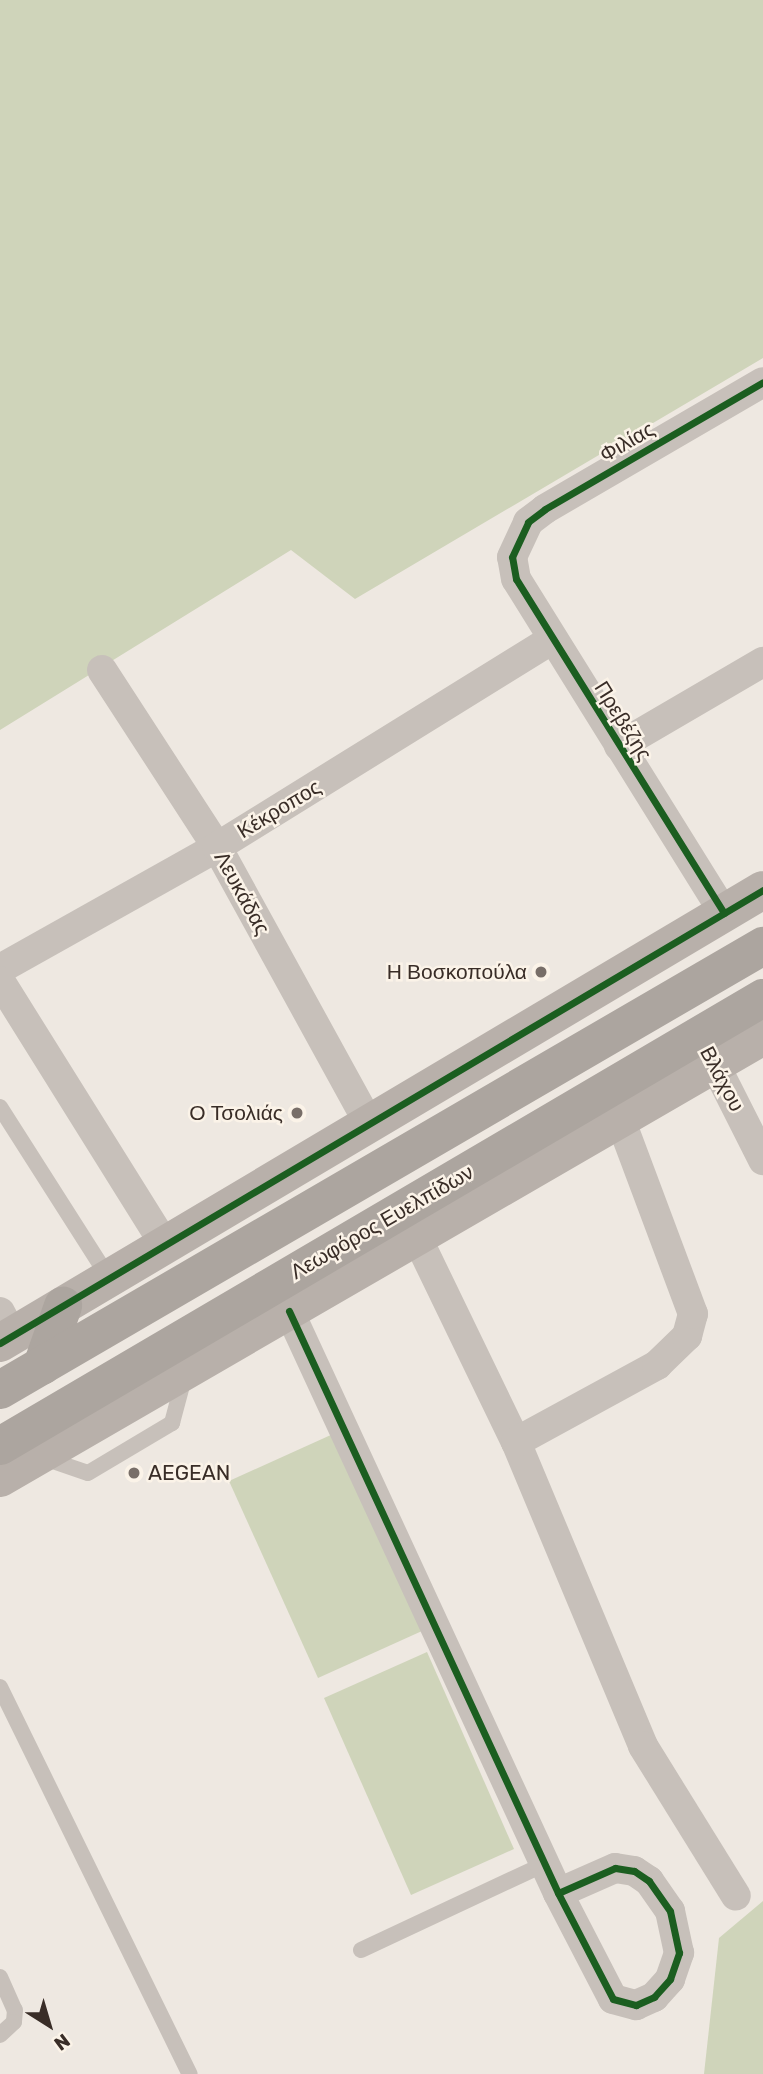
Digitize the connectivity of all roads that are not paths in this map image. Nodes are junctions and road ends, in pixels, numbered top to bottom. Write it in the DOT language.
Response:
graph roads {
  1 [pos="763,382"];
  2 [pos="516,541"];
  3 [pos="552,639"];
  4 [pos="102,670"];
  5 [pos="759,673"];
  6 [pos="619,746"];
  7 [pos="217,847"];
  8 [pos="763,890"];
  9 [pos="724,914"];
  10 [pos="763,946"];
  11 [pos="0,969"];
  12 [pos="0,981"];
  13 [pos="763,998"];
  14 [pos="763,1036"];
  15 [pos="512,1039"];
  16 [pos="594,1045"];
  17 [pos="707,1049"];
  18 [pos="0,1107"];
  19 [pos="620,1119"];
  20 [pos="369,1124"];
  21 [pos="763,1160"];
  22 [pos="410,1223"];
  23 [pos="165,1245"];
  24 [pos="109,1278"];
  25 [pos="63,1306"];
  26 [pos="289,1311"];
  27 [pos="4,1331"];
  28 [pos="42,1366"];
  29 [pos="0,1390"];
  30 [pos="516,1442"];
  31 [pos="0,1446"];
  32 [pos="0,1479"];
  33 [pos="0,1687"];
  34 [pos="545,1864"];
  35 [pos="558,1893"];
  36 [pos="736,1895"];
  37 [pos="361,1950"];
  38 [pos="0,1977"];
  39 [pos="0,2035"];
  40 [pos="190,2074"];
  1 -- 2 [label="street, Φιλίας"];
  2 -- 3 [label="street, Πρεβέζης"];
  3 -- 6 [label="street, Πρεβέζης"];
  3 -- 7 [label="street, Κέκροπος"];
  4 -- 7 [label="street, Λευκάδας"];
  5 -- 6 [label="street"];
  6 -- 9 [label="street, Πρεβέζης"];
  7 -- 11 [label="street, Κέκροπος"];
  7 -- 20 [label="street, Λευκάδας"];
  8 -- 9 [label="street"];
  9 -- 15 [label="street"];
  10 -- 16 [label="main road"];
  12 -- 23 [label="street"];
  13 -- 17 [label="main road, Λεωφόρος Ευελπίδων"];
  14 -- 17 [label="street"];
  15 -- 16 [label="street"];
  15 -- 20 [label="street"];
  16 -- 28 [label="main road"];
  17 -- 19 [label="street"];
  17 -- 21 [label="street, Βλάχου"];
  17 -- 22 [label="main road, Λεωφόρος Ευελπίδων"];
  18 -- 24 [label="lane"];
  19 -- 22 [label="street"];
  19 -- 30 [label="street"];
  20 -- 23 [label="street"];
  22 -- 26 [label="street"];
  22 -- 30 [label="street"];
  22 -- 31 [label="main road, Λεωφόρος Ευελπίδων"];
  23 -- 24 [label="street"];
  24 -- 25 [label="street"];
  25 -- 27 [label="street"];
  25 -- 28 [label="main road"];
  26 -- 32 [label="street"];
  26 -- 34 [label="street"];
  28 -- 29 [label="main road"];
  30 -- 36 [label="street"];
  33 -- 40 [label="lane"];
  34 -- 35 [label="street"];
  34 -- 37 [label="lane"];
  35 -- 35 [label="street"];
  38 -- 39 [label="lane"];
}
